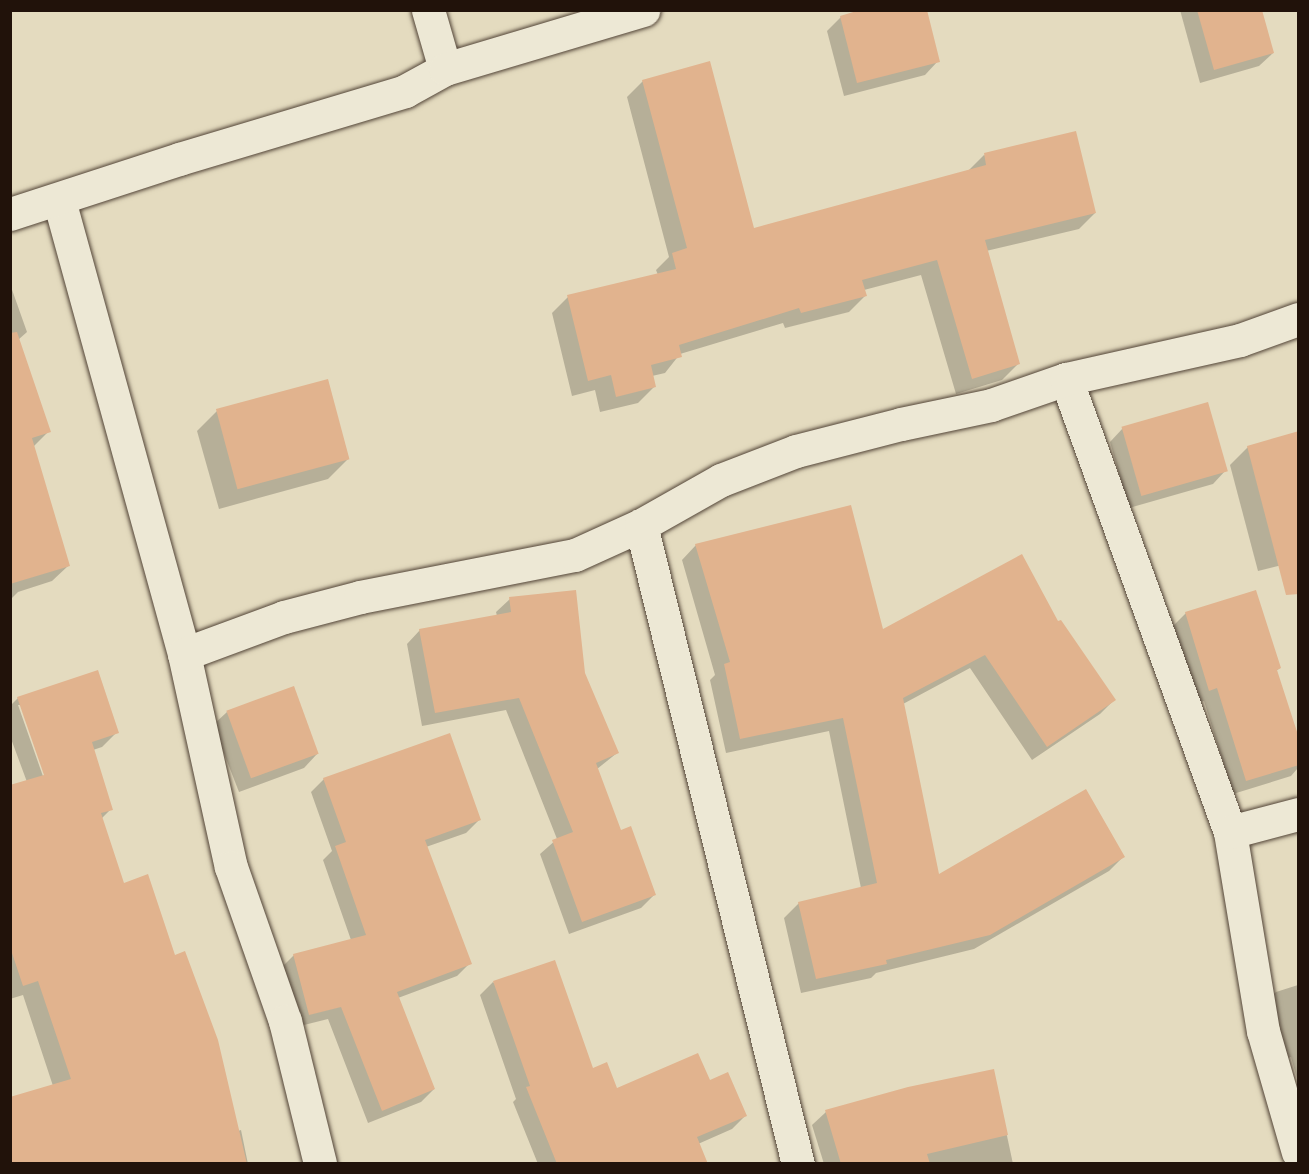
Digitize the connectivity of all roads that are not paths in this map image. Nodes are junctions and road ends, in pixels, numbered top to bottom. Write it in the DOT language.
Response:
graph roads {
  1 [pos="428,10"];
  2 [pos="643,10"];
  3 [pos="445,69"];
  4 [pos="59,200"];
  5 [pos="10,214"];
  6 [pos="1299,319"];
  7 [pos="1066,380"];
  8 [pos="641,525"];
  9 [pos="184,654"];
  10 [pos="1299,814"];
  11 [pos="1230,832"];
  12 [pos="1299,1152"];
  13 [pos="320,1164"];
  14 [pos="798,1164"];
  1 -- 3 [label="street"];
  2 -- 3 [label="street"];
  3 -- 4 [label="street"];
  4 -- 5 [label="street"];
  4 -- 9 [label="street"];
  6 -- 7 [label="street"];
  7 -- 8 [label="street"];
  7 -- 11 [label="street"];
  8 -- 9 [label="street"];
  8 -- 14 [label="street"];
  9 -- 13 [label="street"];
  10 -- 11 [label="street"];
  11 -- 12 [label="street"];
}
